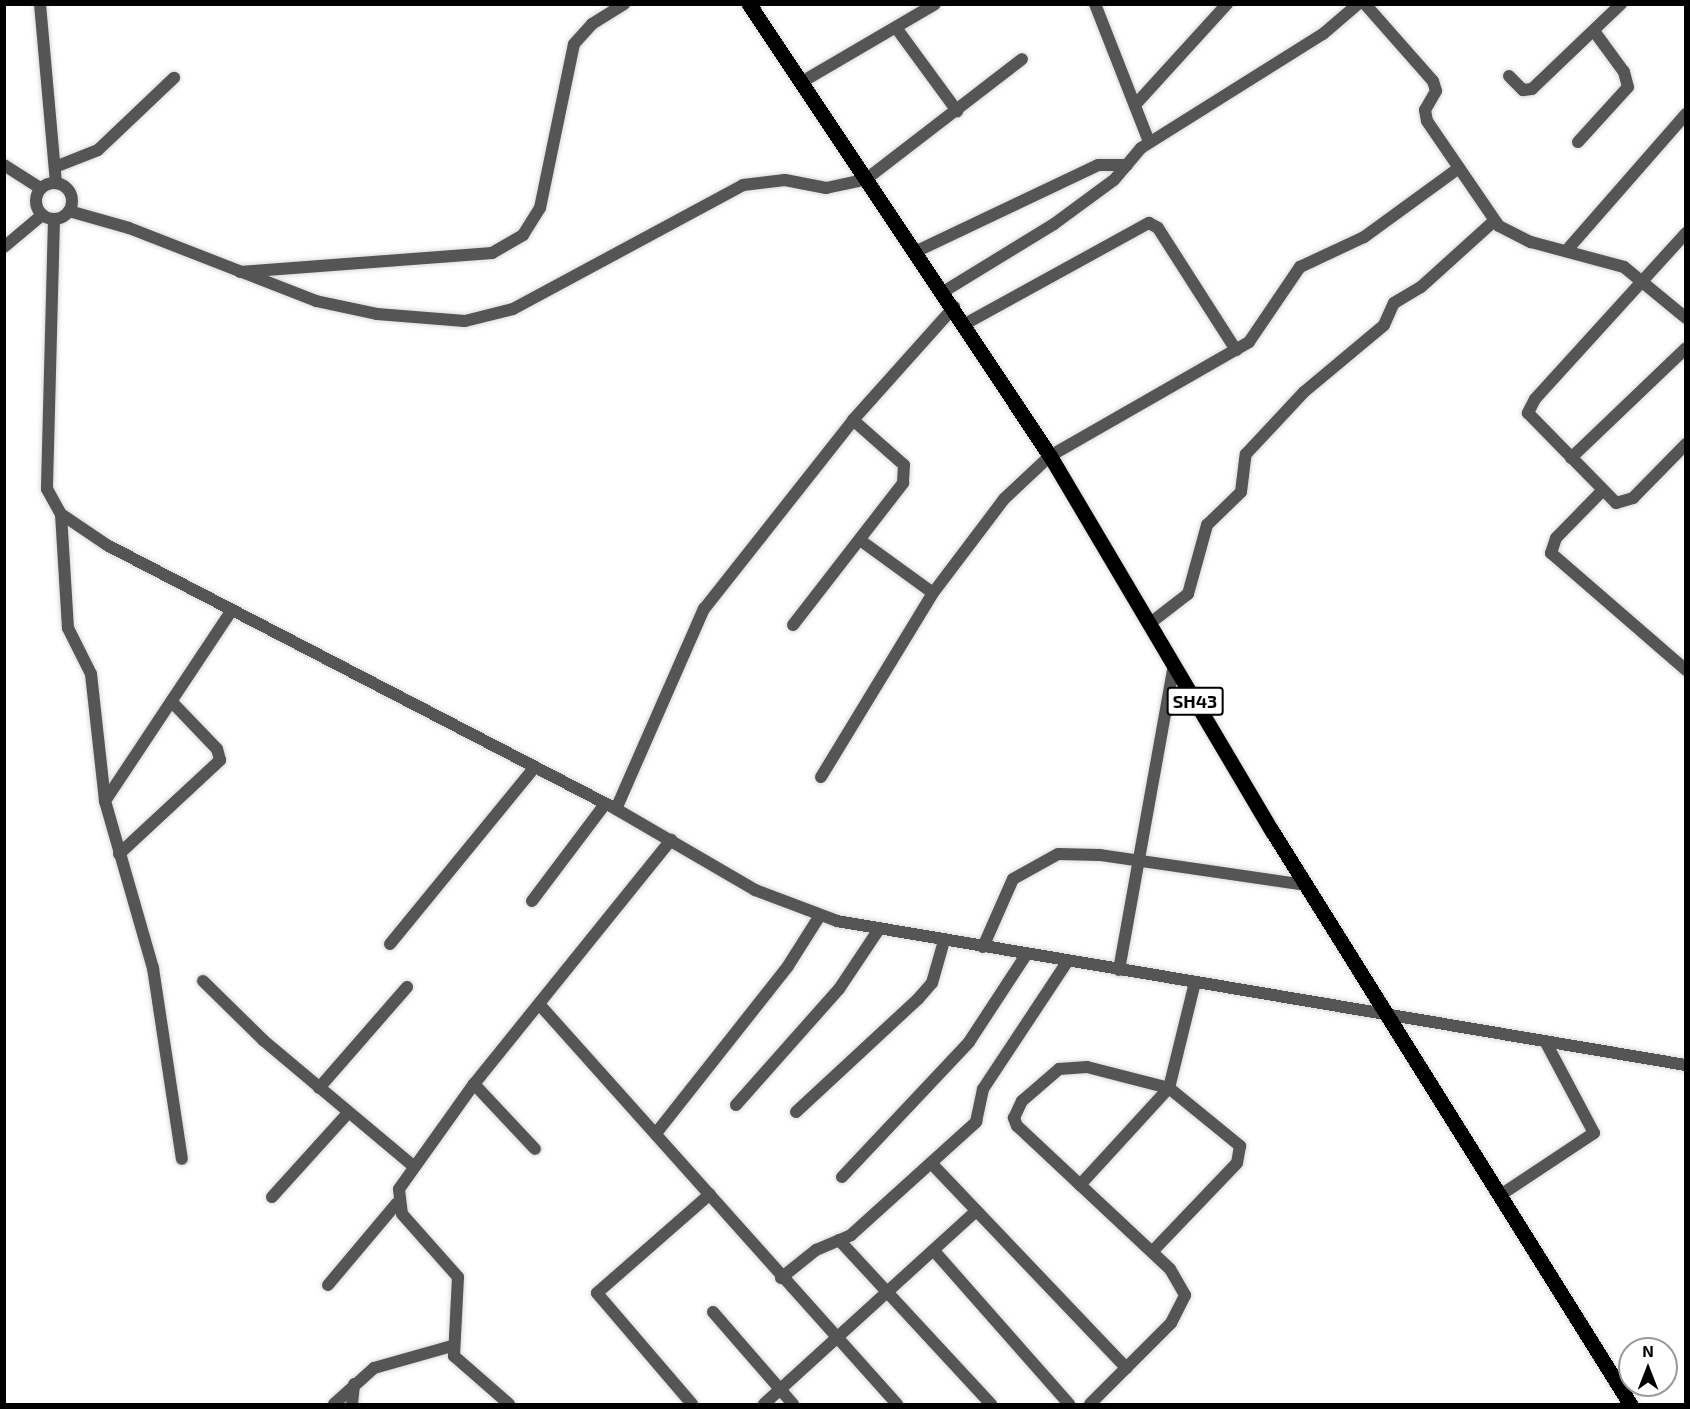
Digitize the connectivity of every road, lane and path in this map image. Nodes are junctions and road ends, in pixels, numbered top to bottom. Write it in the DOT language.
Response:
graph roads {
  1 [pos="39,4"];
  2 [pos="624,4"];
  3 [pos="749,4"];
  4 [pos="935,4"];
  5 [pos="1095,4"];
  6 [pos="1227,4"];
  7 [pos="1358,4"];
  8 [pos="1365,4"];
  9 [pos="1621,4"];
  10 [pos="897,29"];
  11 [pos="1594,31"];
  12 [pos="1022,59"];
  13 [pos="1509,76"];
  14 [pos="174,78"];
  15 [pos="800,83"];
  16 [pos="1135,105"];
  17 [pos="957,111"];
  18 [pos="1686,114"];
  19 [pos="1149,142"];
  20 [pos="1578,142"];
  21 [pos="4,165"];
  22 [pos="1127,165"];
  23 [pos="55,167"];
  24 [pos="1459,168"];
  25 [pos="865,180"];
  26 [pos="56,183"];
  27 [pos="40,188"];
  28 [pos="69,211"];
  29 [pos="48,217"];
  30 [pos="1494,221"];
  31 [pos="1686,233"];
  32 [pos="4,247"];
  33 [pos="1567,250"];
  34 [pos="917,252"];
  35 [pos="236,272"];
  36 [pos="1645,280"];
  37 [pos="943,292"];
  38 [pos="954,307"];
  39 [pos="1686,318"];
  40 [pos="965,324"];
  41 [pos="1686,348"];
  42 [pos="1236,350"];
  43 [pos="853,420"];
  44 [pos="1686,444"];
  45 [pos="1050,456"];
  46 [pos="1571,458"];
  47 [pos="1603,490"];
  48 [pos="61,514"];
  49 [pos="860,540"];
  50 [pos="933,593"];
  51 [pos="232,610"];
  52 [pos="1149,624"];
  53 [pos="794,625"];
  54 [pos="1174,665"];
  55 [pos="1686,670"];
  56 [pos="171,701"];
  57 [pos="535,767"];
  58 [pos="821,777"];
  59 [pos="105,801"];
  60 [pos="611,806"];
  61 [pos="671,840"];
  62 [pos="119,854"];
  63 [pos="1137,860"];
  64 [pos="1306,885"];
  65 [pos="532,901"];
  66 [pos="819,917"];
  67 [pos="879,929"];
  68 [pos="944,940"];
  69 [pos="390,944"];
  70 [pos="983,948"];
  71 [pos="1026,955"];
  72 [pos="1067,962"];
  73 [pos="1119,970"];
  74 [pos="203,981"];
  75 [pos="1195,982"];
  76 [pos="408,987"];
  77 [pos="539,1004"];
  78 [pos="1385,1014"];
  79 [pos="1545,1041"];
  80 [pos="1686,1065"];
  81 [pos="474,1084"];
  82 [pos="319,1088"];
  83 [pos="1169,1088"];
  84 [pos="736,1105"];
  85 [pos="796,1112"];
  86 [pos="348,1113"];
  87 [pos="657,1132"];
  88 [pos="535,1149"];
  89 [pos="182,1159"];
  90 [pos="932,1164"];
  91 [pos="412,1165"];
  92 [pos="842,1177"];
  93 [pos="1080,1185"];
  94 [pos="710,1194"];
  95 [pos="1499,1196"];
  96 [pos="272,1197"];
  97 [pos="397,1203"];
  98 [pos="976,1211"];
  99 [pos="839,1240"];
  100 [pos="935,1252"];
  101 [pos="1152,1252"];
  102 [pos="781,1278"];
  103 [pos="328,1285"];
  104 [pos="890,1294"];
  105 [pos="713,1312"];
  106 [pos="839,1340"];
  107 [pos="452,1346"];
  108 [pos="1126,1368"];
  109 [pos="354,1384"];
  110 [pos="781,1390"];
  111 [pos="334,1404"];
  112 [pos="352,1404"];
  113 [pos="509,1404"];
  114 [pos="692,1404"];
  115 [pos="764,1404"];
  116 [pos="793,1404"];
  117 [pos="897,1404"];
  118 [pos="991,1404"];
  119 [pos="1069,1404"];
  120 [pos="1090,1404"];
  121 [pos="1630,1404"];
  1 -- 23 [label="street"];
  2 -- 35 [label="street"];
  3 -- 15 [label="main road, SH43"];
  4 -- 10 [label="street"];
  5 -- 16 [label="street"];
  6 -- 16 [label="street"];
  7 -- 19 [label="street"];
  8 -- 24 [label="street"];
  9 -- 11 [label="street"];
  10 -- 15 [label="street"];
  10 -- 17 [label="street"];
  11 -- 13 [label="street"];
  11 -- 20 [label="street"];
  12 -- 17 [label="street"];
  14 -- 23 [label="street"];
  15 -- 25 [label="main road, SH43"];
  16 -- 19 [label="street"];
  17 -- 25 [label="street"];
  18 -- 33 [label="street"];
  19 -- 22 [label="street"];
  21 -- 27 [label="street"];
  22 -- 34 [label="street"];
  22 -- 37 [label="street"];
  23 -- 26 [label="street"];
  24 -- 30 [label="street"];
  24 -- 42 [label="street"];
  25 -- 34 [label="main road, SH43"];
  25 -- 35 [label="street"];
  26 -- 27 [label="street"];
  26 -- 28 [label="street"];
  27 -- 29 [label="street"];
  28 -- 29 [label="street"];
  28 -- 35 [label="street"];
  29 -- 32 [label="street"];
  29 -- 48 [label="street"];
  30 -- 33 [label="street"];
  30 -- 52 [label="street"];
  31 -- 36 [label="street"];
  33 -- 36 [label="street"];
  34 -- 37 [label="main road, SH43"];
  36 -- 39 [label="street"];
  36 -- 46 [label="street"];
  37 -- 38 [label="main road, SH43"];
  38 -- 40 [label="main road, SH43"];
  38 -- 43 [label="street"];
  40 -- 42 [label="street"];
  40 -- 45 [label="main road, SH43"];
  41 -- 46 [label="street"];
  42 -- 45 [label="street"];
  43 -- 49 [label="street"];
  43 -- 60 [label="street"];
  44 -- 47 [label="street"];
  45 -- 50 [label="street"];
  45 -- 52 [label="main road, SH43"];
  46 -- 47 [label="street"];
  47 -- 55 [label="street"];
  48 -- 51 [label="street"];
  48 -- 59 [label="street"];
  49 -- 50 [label="street"];
  49 -- 53 [label="street"];
  50 -- 58 [label="street"];
  51 -- 56 [label="street"];
  51 -- 57 [label="street"];
  52 -- 54 [label="main road, SH43"];
  54 -- 63 [label="street"];
  54 -- 64 [label="main road, SH43"];
  56 -- 59 [label="street"];
  56 -- 62 [label="street"];
  57 -- 60 [label="street"];
  57 -- 69 [label="street"];
  59 -- 62 [label="street"];
  60 -- 61 [label="street"];
  60 -- 65 [label="street"];
  61 -- 66 [label="street"];
  61 -- 77 [label="street"];
  62 -- 89 [label="street"];
  63 -- 64 [label="street"];
  63 -- 70 [label="street"];
  63 -- 73 [label="street"];
  64 -- 78 [label="main road, SH43"];
  66 -- 67 [label="street"];
  66 -- 87 [label="street"];
  67 -- 68 [label="street"];
  67 -- 84 [label="street"];
  68 -- 70 [label="street"];
  68 -- 85 [label="street"];
  70 -- 71 [label="street"];
  71 -- 72 [label="street"];
  71 -- 92 [label="street"];
  72 -- 73 [label="street"];
  72 -- 90 [label="street"];
  73 -- 75 [label="street"];
  74 -- 82 [label="street"];
  75 -- 78 [label="street"];
  75 -- 83 [label="street"];
  76 -- 82 [label="street"];
  77 -- 81 [label="street"];
  77 -- 87 [label="street"];
  78 -- 79 [label="street"];
  78 -- 95 [label="main road, SH43"];
  79 -- 80 [label="street"];
  79 -- 95 [label="street"];
  81 -- 88 [label="street"];
  81 -- 91 [label="street"];
  82 -- 86 [label="street"];
  83 -- 93 [label="street"];
  83 -- 93 [label="street"];
  83 -- 101 [label="street"];
  86 -- 91 [label="street"];
  86 -- 96 [label="street"];
  87 -- 94 [label="street"];
  90 -- 98 [label="street"];
  90 -- 99 [label="street"];
  91 -- 97 [label="street"];
  93 -- 101 [label="street"];
  94 -- 102 [label="street"];
  94 -- 114 [label="street"];
  95 -- 121 [label="main road, SH43"];
  97 -- 103 [label="street"];
  97 -- 107 [label="street"];
  98 -- 100 [label="street"];
  98 -- 108 [label="street"];
  99 -- 102 [label="street"];
  99 -- 104 [label="street"];
  100 -- 104 [label="street"];
  100 -- 119 [label="street"];
  101 -- 108 [label="street"];
  102 -- 106 [label="street"];
  104 -- 106 [label="street"];
  104 -- 118 [label="street"];
  105 -- 110 [label="street"];
  106 -- 110 [label="street"];
  106 -- 117 [label="street"];
  107 -- 109 [label="street"];
  107 -- 113 [label="street"];
  108 -- 120 [label="street"];
  109 -- 111 [label="street"];
  109 -- 112 [label="street"];
  110 -- 115 [label="street"];
  110 -- 116 [label="street"];
}
